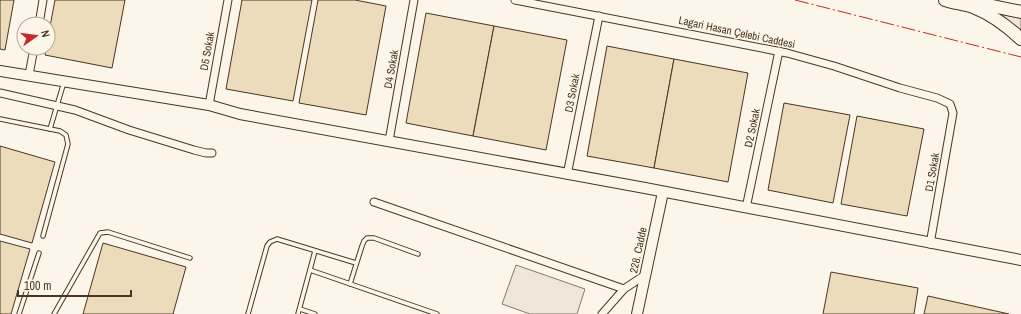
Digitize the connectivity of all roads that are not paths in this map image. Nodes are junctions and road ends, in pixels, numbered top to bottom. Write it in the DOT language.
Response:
graph roads {
  1 [pos="43,0"];
  2 [pos="228,0"];
  3 [pos="414,0"];
  4 [pos="515,0"];
  5 [pos="945,0"];
  6 [pos="960,0"];
  7 [pos="1021,12"];
  8 [pos="40,16"];
  9 [pos="599,16"];
  10 [pos="1021,39"];
  11 [pos="779,52"];
  12 [pos="33,56"];
  13 [pos="0,71"];
  14 [pos="29,75"];
  15 [pos="64,81"];
  16 [pos="0,93"];
  17 [pos="950,104"];
  18 [pos="57,105"];
  19 [pos="209,106"];
  20 [pos="0,119"];
  21 [pos="50,129"];
  22 [pos="389,141"];
  23 [pos="212,153"];
  24 [pos="567,175"];
  25 [pos="663,192"];
  26 [pos="374,202"];
  27 [pos="746,208"];
  28 [pos="43,236"];
  29 [pos="930,244"];
  30 [pos="315,251"];
  31 [pos="38,253"];
  32 [pos="418,254"];
  33 [pos="190,258"];
  34 [pos="1021,260"];
  35 [pos="356,263"];
  36 [pos="310,270"];
  37 [pos="645,275"];
  38 [pos="350,284"];
  39 [pos="624,289"];
  40 [pos="300,309"];
  41 [pos="19,314"];
  42 [pos="54,314"];
  43 [pos="248,314"];
  44 [pos="298,314"];
  45 [pos="314,314"];
  46 [pos="437,314"];
  47 [pos="602,314"];
  48 [pos="637,314"];
  1 -- 8 [label="street"];
  2 -- 19 [label="street, D5 Sokak"];
  3 -- 22 [label="street, D4 Sokak"];
  4 -- 9 [label="street, Lagari Hasan Çelebi Caddesi"];
  5 -- 10 [label="highway"];
  6 -- 7 [label="highway"];
  9 -- 11 [label="street, Lagari Hasan Çelebi Caddesi"];
  9 -- 24 [label="street, D3 Sokak"];
  11 -- 17 [label="street, Lagari Hasan Çelebi Caddesi"];
  11 -- 27 [label="street, D2 Sokak"];
  12 -- 14 [label="street"];
  13 -- 14 [label="street"];
  14 -- 15 [label="street"];
  15 -- 18 [label="lane"];
  15 -- 19 [label="street"];
  16 -- 18 [label="street"];
  17 -- 29 [label="street, D1 Sokak"];
  18 -- 21 [label="lane"];
  18 -- 23 [label="street"];
  19 -- 22 [label="street"];
  20 -- 21 [label="lane"];
  21 -- 28 [label="lane"];
  22 -- 24 [label="street"];
  24 -- 25 [label="street"];
  25 -- 27 [label="street"];
  25 -- 37 [label="street, 228. Cadde"];
  26 -- 39 [label="street"];
  27 -- 29 [label="street"];
  29 -- 34 [label="street"];
  30 -- 35 [label="lane"];
  30 -- 36 [label="lane"];
  30 -- 43 [label="lane"];
  31 -- 41 [label="lane"];
  32 -- 35 [label="lane"];
  33 -- 42 [label="lane"];
  35 -- 38 [label="lane"];
  36 -- 38 [label="lane"];
  36 -- 40 [label="lane"];
  37 -- 39 [label="street"];
  37 -- 48 [label="street, 228. Cadde"];
  38 -- 46 [label="lane"];
  39 -- 47 [label="street"];
  40 -- 44 [label="lane"];
  40 -- 45 [label="lane"];
}
